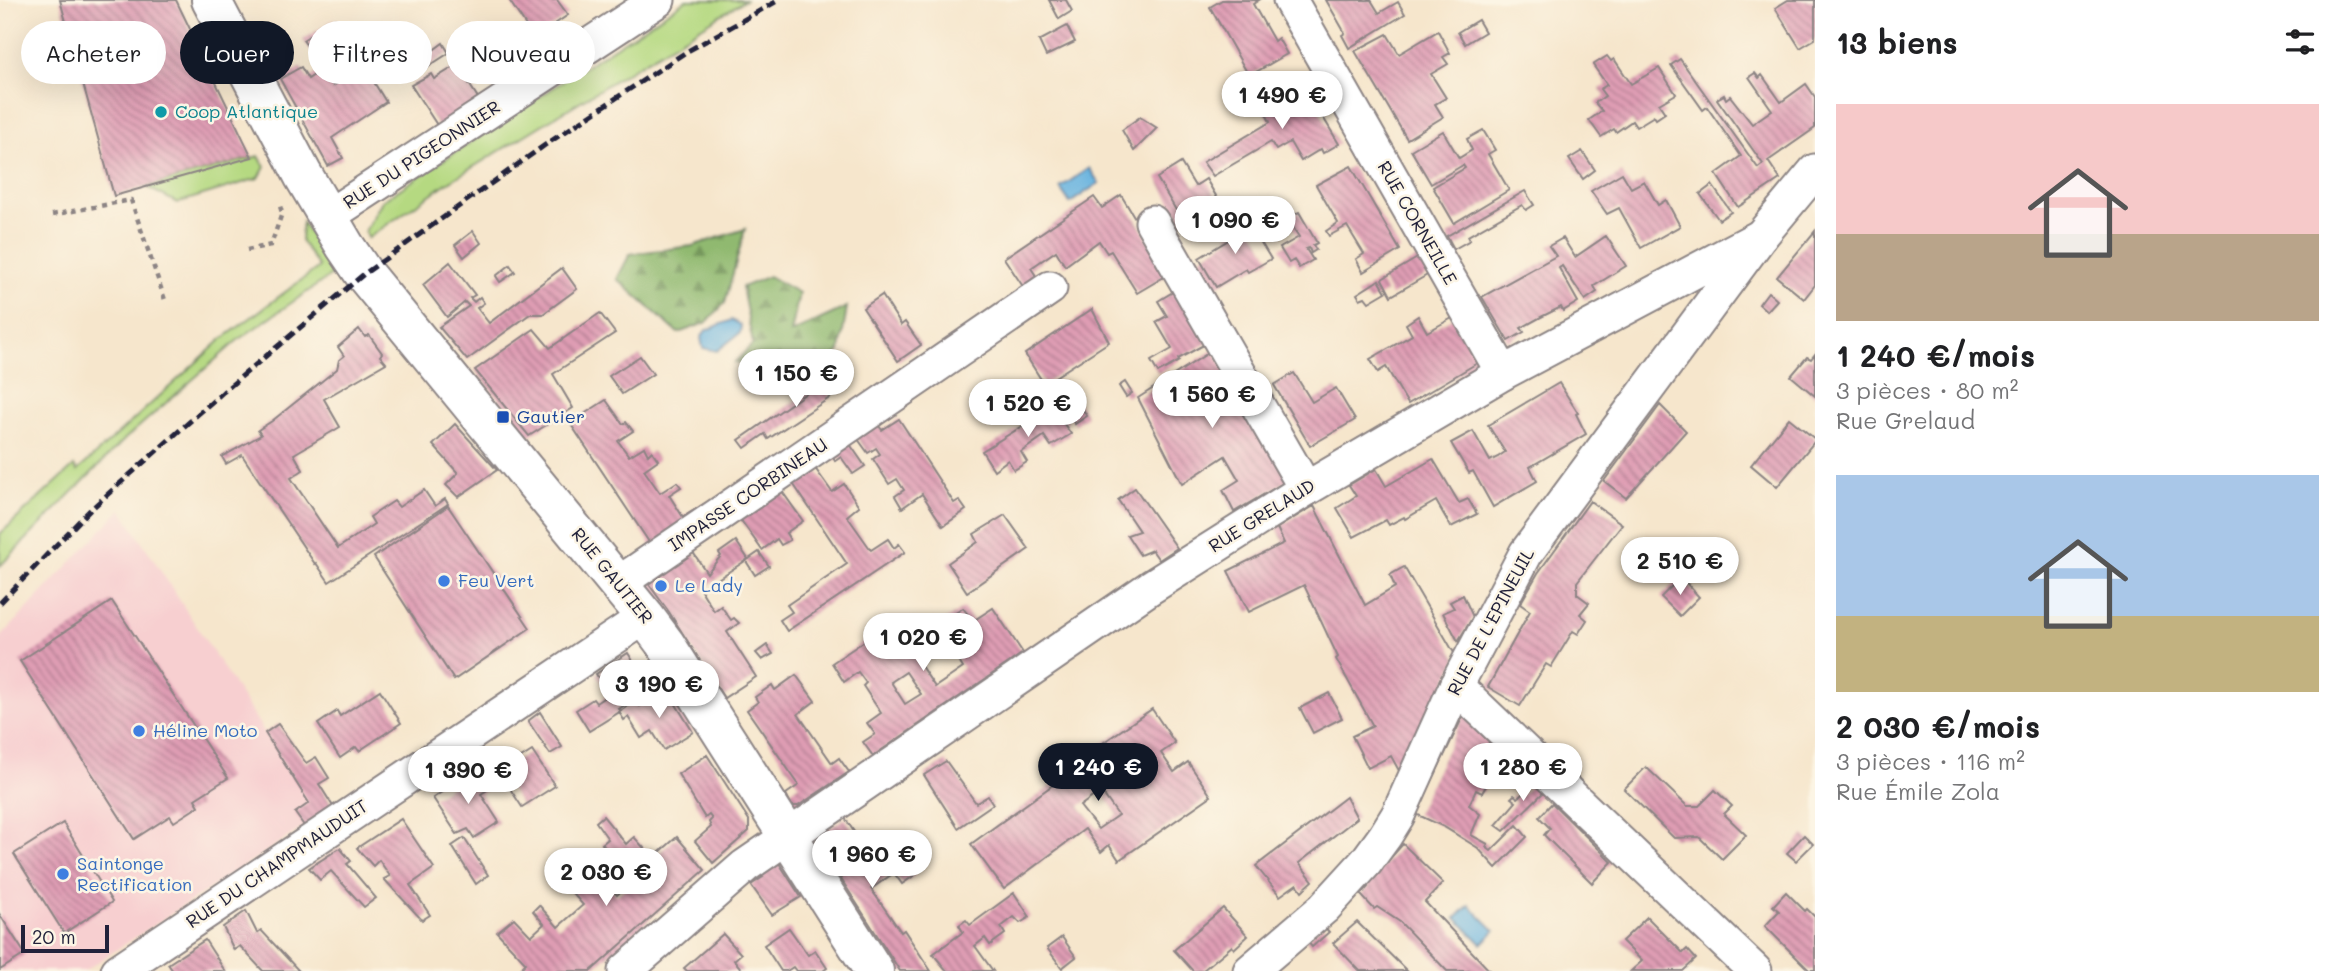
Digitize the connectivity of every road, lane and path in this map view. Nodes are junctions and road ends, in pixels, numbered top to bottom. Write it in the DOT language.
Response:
graph roads {
  1 [pos="211,0"];
  2 [pos="658,0"];
  3 [pos="1290,0"];
  4 [pos="1815,171"];
  5 [pos="279,200"];
  6 [pos="52,215"];
  7 [pos="327,217"];
  8 [pos="1152,222"];
  9 [pos="1761,236"];
  10 [pos="247,250"];
  11 [pos="1050,288"];
  12 [pos="165,300"];
  13 [pos="1503,373"];
  14 [pos="1306,489"];
  15 [pos="620,584"];
  16 [pos="645,617"];
  17 [pos="1456,686"];
  18 [pos="787,835"];
  19 [pos="118,971"];
  20 [pos="625,971"];
  21 [pos="874,971"];
  22 [pos="1250,971"];
  23 [pos="1755,971"];
  1 -- 7 [label="street, RUE GAUTIER"];
  2 -- 7 [label="street, RUE DU PIGEONNIER"];
  3 -- 13 [label="street, RUE CORNEILLE"];
  4 -- 9 [label="street, RUE DE L'EPINEUIL"];
  5 -- 10 [label="path"];
  6 -- 12 [label="path"];
  7 -- 15 [label="street, RUE GAUTIER"];
  8 -- 14 [label="street"];
  9 -- 13 [label="street, RUE GRELAUD"];
  9 -- 17 [label="street, RUE DE L'EPINEUIL"];
  11 -- 15 [label="street, IMPASSE CORBINEAU"];
  13 -- 14 [label="street, RUE GRELAUD"];
  14 -- 18 [label="street, RUE GRELAUD"];
  15 -- 16 [label="street, RUE GAUTIER"];
  16 -- 18 [label="street, RUE GAUTIER"];
  16 -- 19 [label="street, RUE DU CHAMPMAUDUIT"];
  17 -- 22 [label="street, RUE DE L'EPINEUIL"];
  17 -- 23 [label="street"];
  18 -- 20 [label="street, RUE GRELAUD"];
  18 -- 21 [label="street, RUE GAUTIER"];
}
